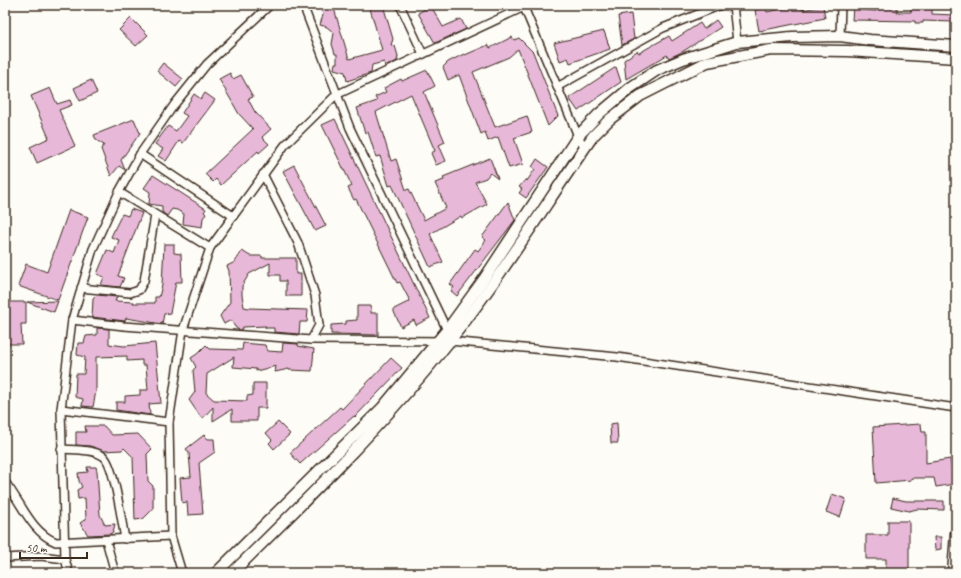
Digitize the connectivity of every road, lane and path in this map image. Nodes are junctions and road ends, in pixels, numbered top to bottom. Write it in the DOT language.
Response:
graph roads {
  1 [pos="270,5"];
  2 [pos="303,5"];
  3 [pos="400,5"];
  4 [pos="532,5"];
  5 [pos="721,5"];
  6 [pos="733,5"];
  7 [pos="841,5"];
  8 [pos="523,6"];
  9 [pos="840,36"];
  10 [pos="737,42"];
  11 [pos="956,46"];
  12 [pos="423,54"];
  13 [pos="956,58"];
  14 [pos="557,87"];
  15 [pos="336,95"];
  16 [pos="578,136"];
  17 [pos="585,148"];
  18 [pos="140,154"];
  19 [pos="263,174"];
  20 [pos="119,192"];
  21 [pos="155,215"];
  22 [pos="233,216"];
  23 [pos="210,248"];
  24 [pos="82,288"];
  25 [pos="72,320"];
  26 [pos="183,330"];
  27 [pos="448,335"];
  28 [pos="311,340"];
  29 [pos="439,341"];
  30 [pos="956,408"];
  31 [pos="62,409"];
  32 [pos="169,422"];
  33 [pos="61,449"];
  34 [pos="5,482"];
  35 [pos="956,533"];
  36 [pos="171,536"];
  37 [pos="124,539"];
  38 [pos="106,540"];
  39 [pos="64,543"];
  40 [pos="5,558"];
  41 [pos="65,559"];
  42 [pos="955,559"];
  43 [pos="69,573"];
  44 [pos="115,573"];
  45 [pos="182,573"];
  46 [pos="216,573"];
  47 [pos="232,573"];
  48 [pos="953,573"];
  1 -- 18 [label="street"];
  2 -- 15 [label="street"];
  3 -- 12 [label="street"];
  4 -- 8 [label="street"];
  5 -- 14 [label="street"];
  6 -- 10 [label="street"];
  7 -- 9 [label="street"];
  8 -- 12 [label="street"];
  8 -- 14 [label="street"];
  9 -- 10 [label="street"];
  9 -- 11 [label="street"];
  10 -- 16 [label="street"];
  12 -- 15 [label="street"];
  13 -- 17 [label="street"];
  14 -- 16 [label="street"];
  15 -- 19 [label="street"];
  15 -- 27 [label="street"];
  16 -- 17 [label="street"];
  16 -- 27 [label="street"];
  17 -- 27 [label="street"];
  18 -- 20 [label="street"];
  18 -- 22 [label="street"];
  19 -- 22 [label="street"];
  19 -- 28 [label="street"];
  20 -- 21 [label="street"];
  20 -- 24 [label="street"];
  21 -- 23 [label="street"];
  21 -- 24 [label="street"];
  22 -- 23 [label="street"];
  23 -- 26 [label="street"];
  24 -- 25 [label="street"];
  25 -- 26 [label="street"];
  25 -- 31 [label="street"];
  26 -- 28 [label="street"];
  26 -- 32 [label="street"];
  27 -- 29 [label="street"];
  27 -- 30 [label="street"];
  27 -- 47 [label="street"];
  28 -- 29 [label="street"];
  29 -- 46 [label="street"];
  31 -- 32 [label="street"];
  31 -- 33 [label="street"];
  32 -- 36 [label="street"];
  33 -- 37 [label="street"];
  33 -- 39 [label="street"];
  34 -- 39 [label="street"];
  35 -- 42 [label="street"];
  36 -- 37 [label="street"];
  36 -- 45 [label="street"];
  37 -- 38 [label="street"];
  38 -- 39 [label="street"];
  38 -- 44 [label="street"];
  39 -- 41 [label="street"];
  40 -- 41 [label="street"];
  41 -- 43 [label="street"];
  42 -- 48 [label="street"];
}
